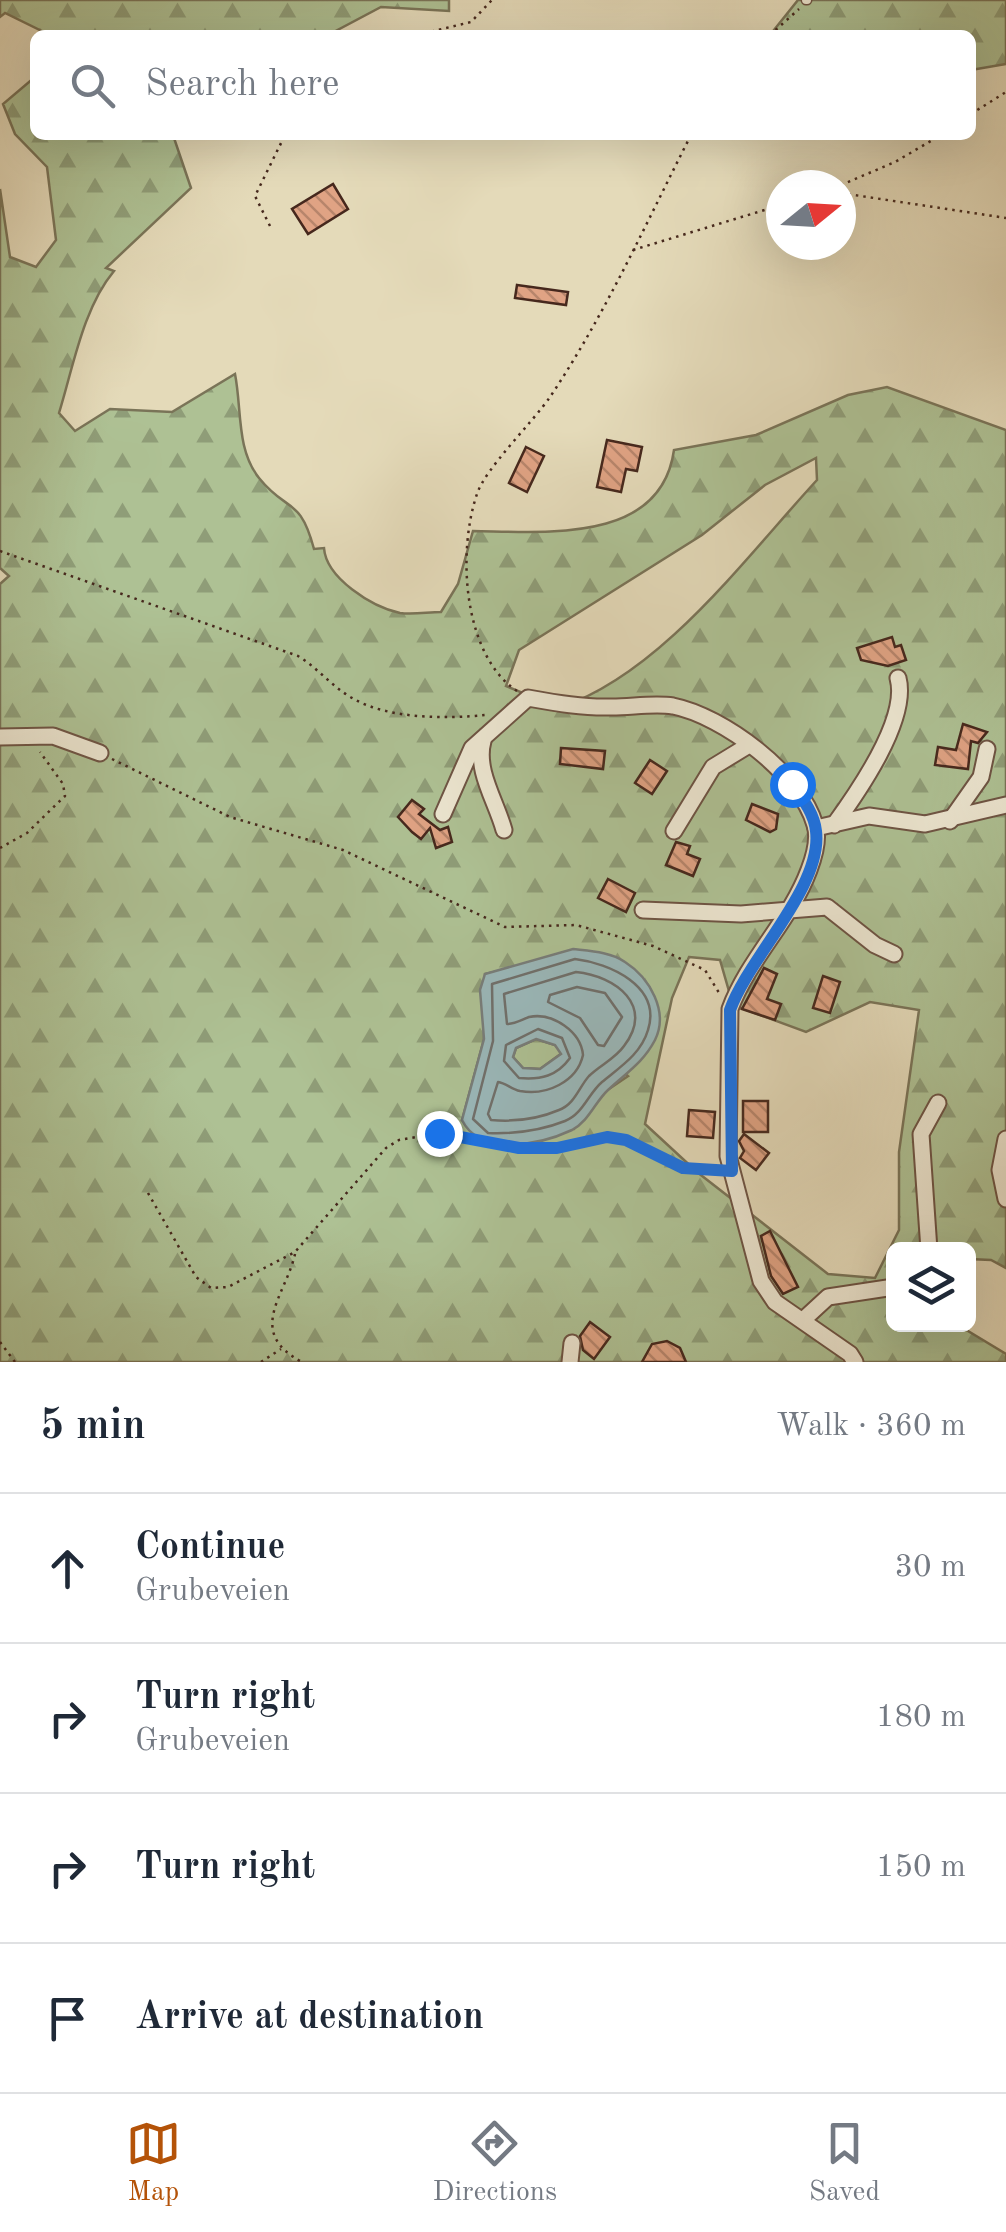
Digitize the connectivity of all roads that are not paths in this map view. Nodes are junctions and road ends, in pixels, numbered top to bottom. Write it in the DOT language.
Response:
graph roads {
  1 [pos="898,678"];
  2 [pos="0,737"];
  3 [pos="484,737"];
  4 [pos="749,745"];
  5 [pos="988,749"];
  6 [pos="100,753"];
  7 [pos="1006,805"];
  8 [pos="443,814"];
  9 [pos="950,821"];
  10 [pos="834,824"];
  11 [pos="816,828"];
  12 [pos="504,830"];
  13 [pos="674,831"];
  14 [pos="642,910"];
  15 [pos="788,912"];
  16 [pos="894,954"];
  17 [pos="938,1103"];
  18 [pos="1006,1139"];
  19 [pos="1006,1199"];
  20 [pos="928,1242"];
  21 [pos="886,1288"];
  22 [pos="803,1320"];
  23 [pos="572,1342"];
  24 [pos="570,1362"];
  25 [pos="855,1362"];
  1 -- 10 [label="street"];
  2 -- 6 [label="street"];
  3 -- 4 [label="street"];
  3 -- 8 [label="street"];
  3 -- 12 [label="street"];
  4 -- 11 [label="street"];
  4 -- 13 [label="street"];
  5 -- 9 [label="street"];
  7 -- 9 [label="street"];
  9 -- 10 [label="street"];
  10 -- 11 [label="street"];
  11 -- 15 [label="street"];
  14 -- 15 [label="street"];
  15 -- 16 [label="street"];
  15 -- 22 [label="street"];
  17 -- 20 [label="street"];
  18 -- 19 [label="street"];
  21 -- 22 [label="street"];
  22 -- 25 [label="street"];
  23 -- 24 [label="street"];
}
